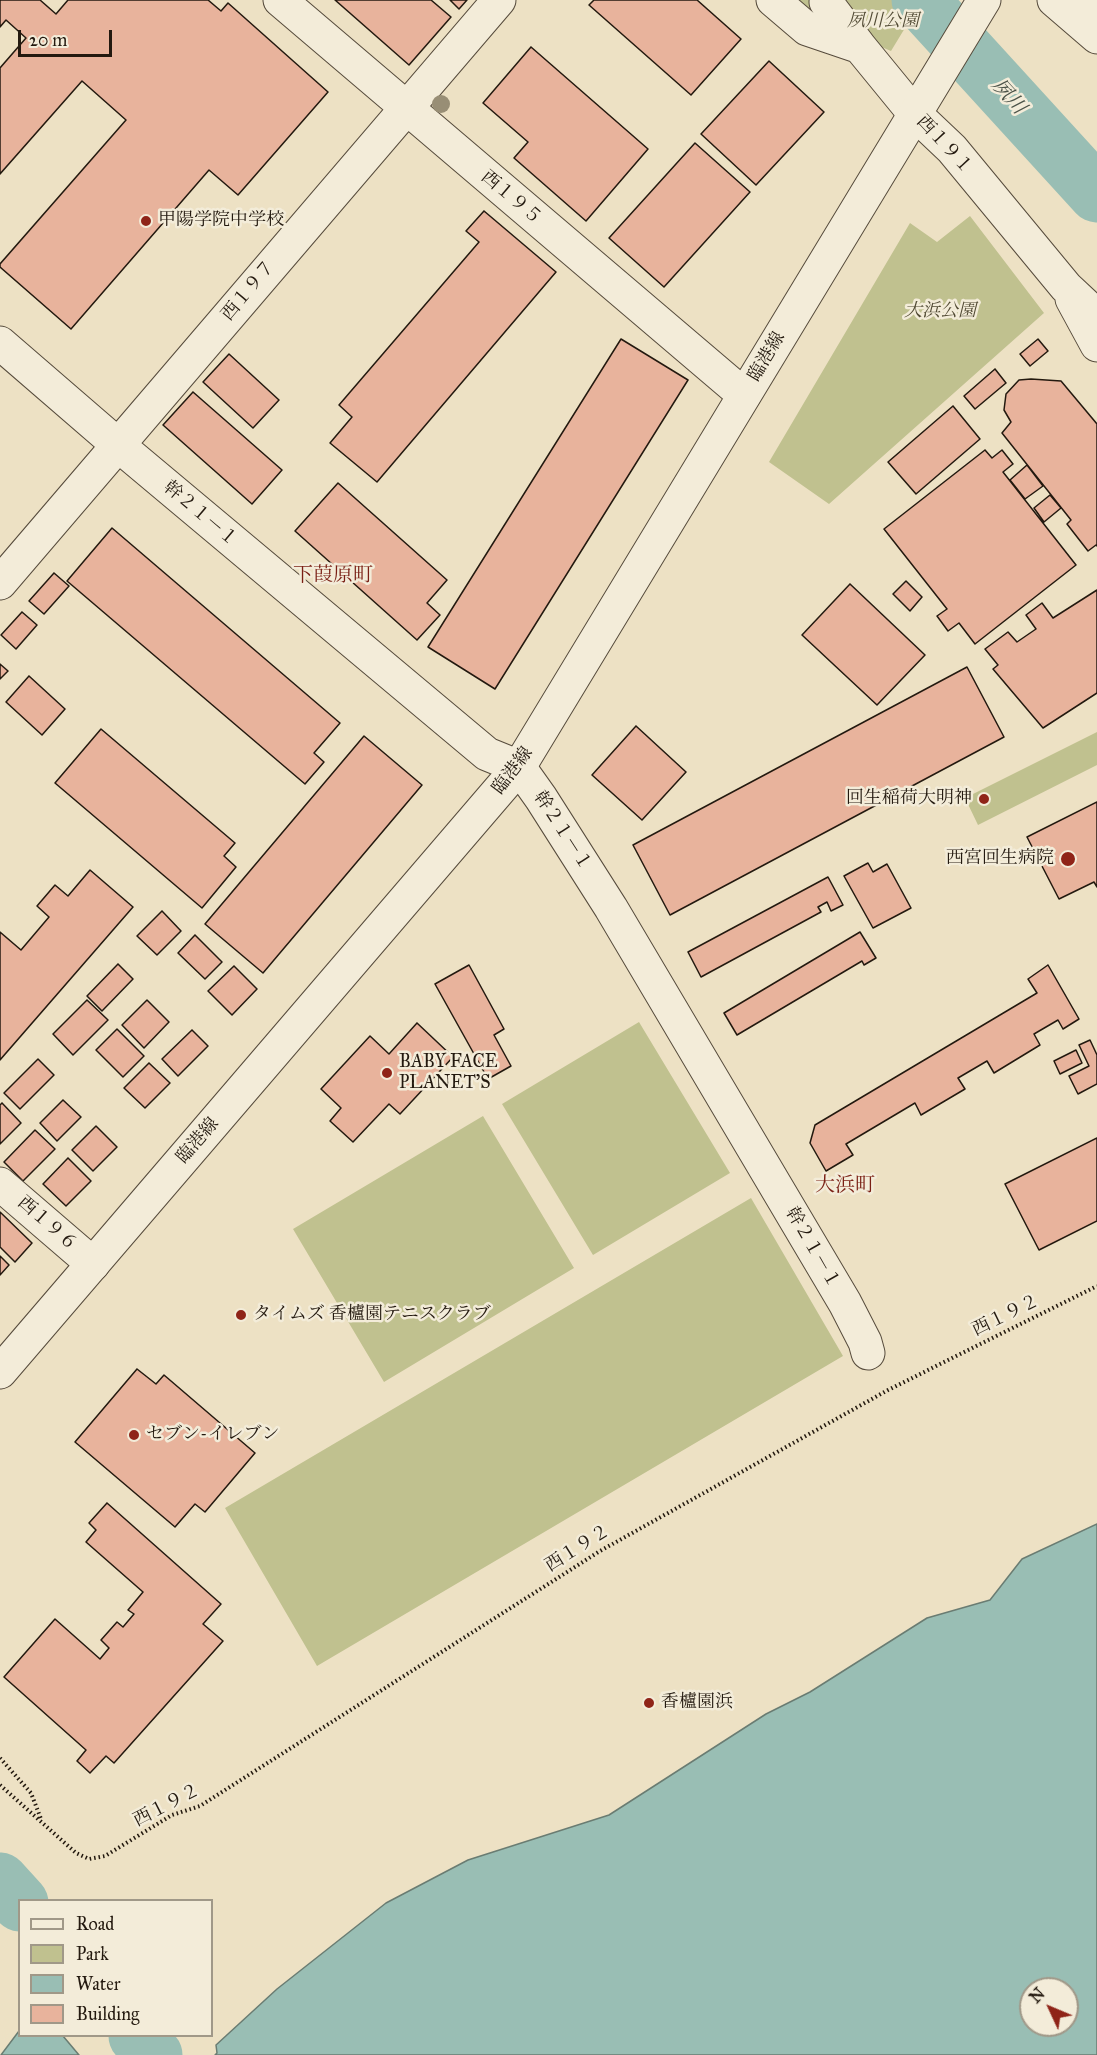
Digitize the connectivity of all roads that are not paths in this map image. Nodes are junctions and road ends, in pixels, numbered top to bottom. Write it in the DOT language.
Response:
graph roads {
  1 [pos="280,0"];
  2 [pos="499,0"];
  3 [pos="773,0"];
  4 [pos="984,0"];
  5 [pos="1054,0"];
  6 [pos="826,2"];
  7 [pos="1097,37"];
  8 [pos="860,46"];
  9 [pos="919,105"];
  10 [pos="405,108"];
  11 [pos="1066,287"];
  12 [pos="1097,316"];
  13 [pos="0,343"];
  14 [pos="1097,345"];
  15 [pos="744,395"];
  16 [pos="118,445"];
  17 [pos="0,583"];
  18 [pos="519,767"];
  19 [pos="0,1184"];
  20 [pos="93,1264"];
  21 [pos="868,1353"];
  22 [pos="0,1372"];
  1 -- 10 [label="street, 西１９５"];
  2 -- 10 [label="street, 西１９７"];
  3 -- 8 [label="street"];
  4 -- 9 [label="street, 臨港線"];
  5 -- 7 [label="street"];
  6 -- 8 [label="street, 西１９１"];
  8 -- 9 [label="street, 西１９１"];
  9 -- 11 [label="street, 西１９１"];
  9 -- 15 [label="street, 臨港線"];
  10 -- 15 [label="street, 西１９５"];
  10 -- 16 [label="street, 西１９７"];
  11 -- 12 [label="street, 西１９１"];
  11 -- 14 [label="street"];
  13 -- 16 [label="street, 幹２１－１"];
  15 -- 18 [label="street, 臨港線"];
  16 -- 17 [label="street, 西１９７"];
  16 -- 18 [label="street, 幹２１－１"];
  18 -- 20 [label="street, 臨港線"];
  18 -- 21 [label="street, 幹２１－１"];
  19 -- 20 [label="street, 西１９６"];
  20 -- 22 [label="street, 臨港線"];
}
